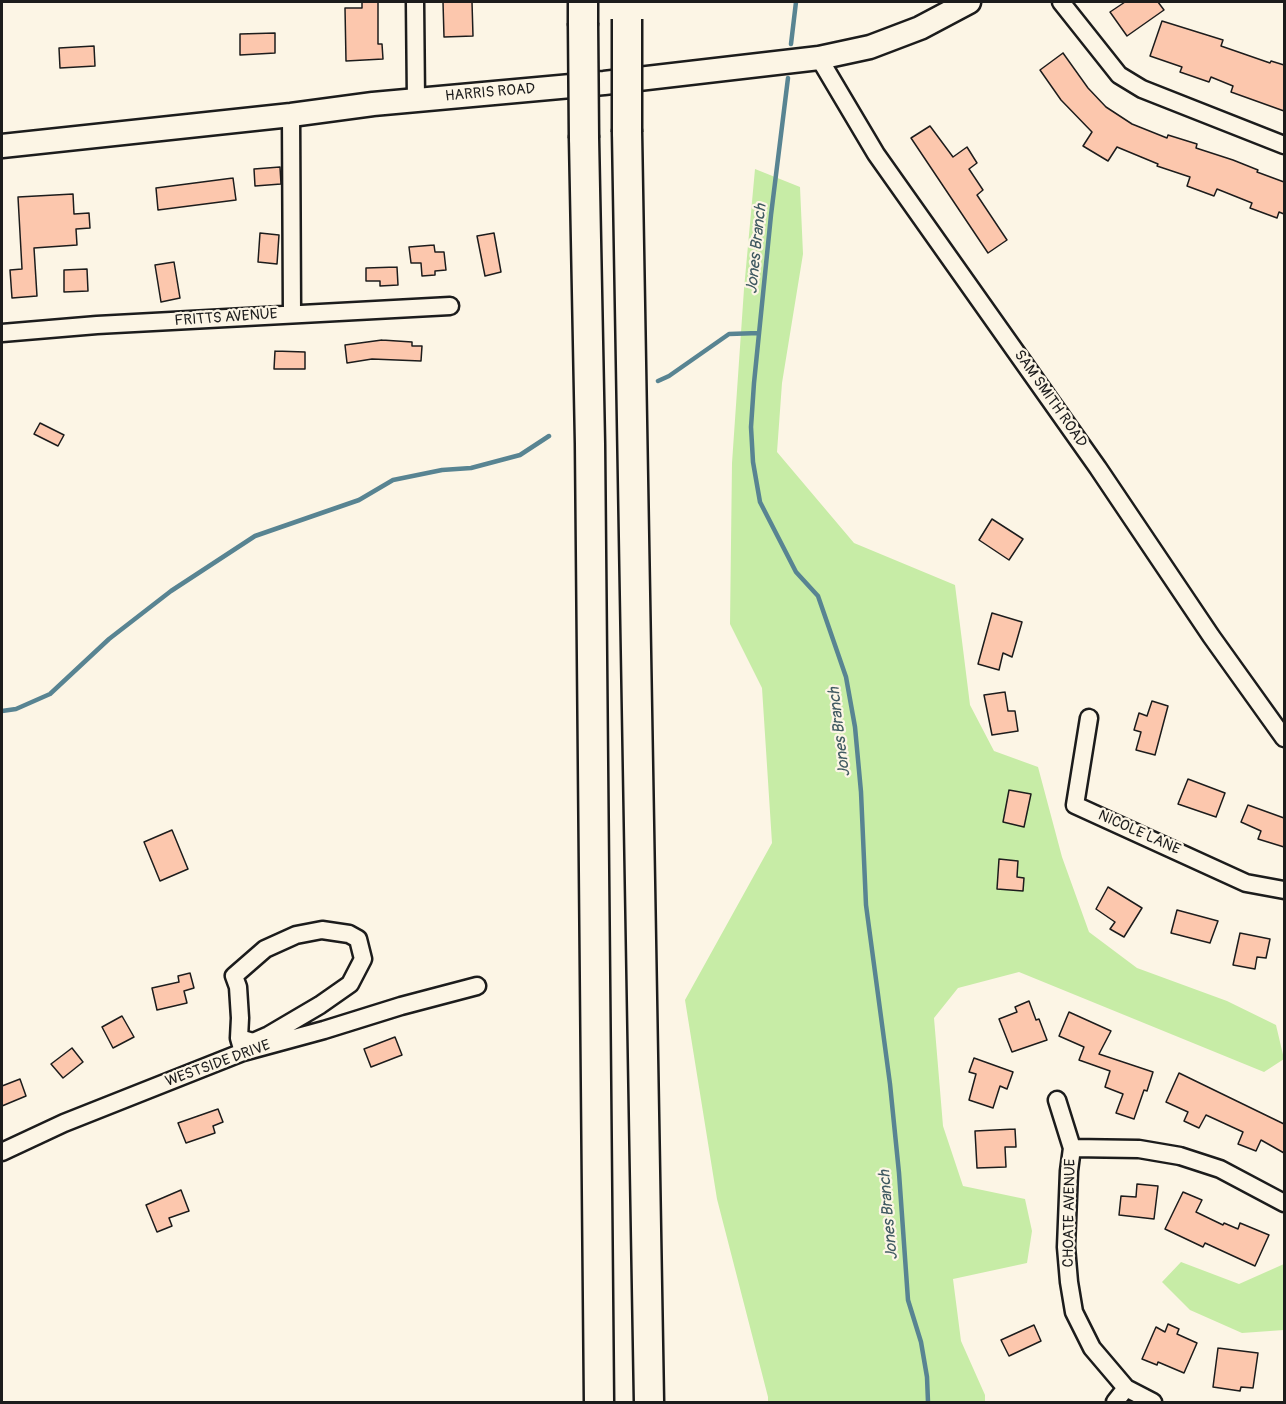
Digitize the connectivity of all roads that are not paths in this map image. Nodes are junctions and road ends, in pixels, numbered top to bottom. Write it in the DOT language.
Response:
graph roads {
  1 [pos="415,2"];
  2 [pos="969,2"];
  3 [pos="1061,2"];
  4 [pos="627,10"];
  5 [pos="583,12"];
  6 [pos="819,58"];
  7 [pos="416,100"];
  8 [pos="291,115"];
  9 [pos="1284,145"];
  10 [pos="2,146"];
  11 [pos="450,306"];
  12 [pos="292,314"];
  13 [pos="2,333"];
  14 [pos="1089,718"];
  15 [pos="1282,730"];
  16 [pos="1284,890"];
  17 [pos="477,986"];
  18 [pos="243,1043"];
  19 [pos="1057,1100"];
  20 [pos="1072,1148"];
  21 [pos="2,1152"];
  22 [pos="1284,1203"];
  23 [pos="1126,1388"];
  24 [pos="599,1402"];
  25 [pos="649,1402"];
  26 [pos="1116,1402"];
  27 [pos="1153,1402"];
  1 -- 7 [label="street"];
  2 -- 6 [label="street, HARRIS ROAD"];
  3 -- 9 [label="street"];
  4 -- 25 [label="highway, bridge"];
  5 -- 24 [label="highway, bridge"];
  6 -- 7 [label="street, HARRIS ROAD"];
  6 -- 15 [label="street, SAM SMITH ROAD"];
  7 -- 8 [label="street, HARRIS ROAD"];
  8 -- 10 [label="street, HARRIS ROAD"];
  8 -- 12 [label="street"];
  11 -- 12 [label="street, FRITTS AVENUE"];
  12 -- 13 [label="street, FRITTS AVENUE"];
  14 -- 16 [label="street, NICOLE LANE"];
  17 -- 18 [label="street, WESTSIDE DRIVE"];
  18 -- 18 [label="street"];
  18 -- 21 [label="street, WESTSIDE DRIVE"];
  19 -- 20 [label="street, CHOATE AVENUE"];
  20 -- 22 [label="street"];
  20 -- 23 [label="street, CHOATE AVENUE"];
  23 -- 26 [label="street"];
  23 -- 27 [label="street, CHOATE AVENUE"];
}
